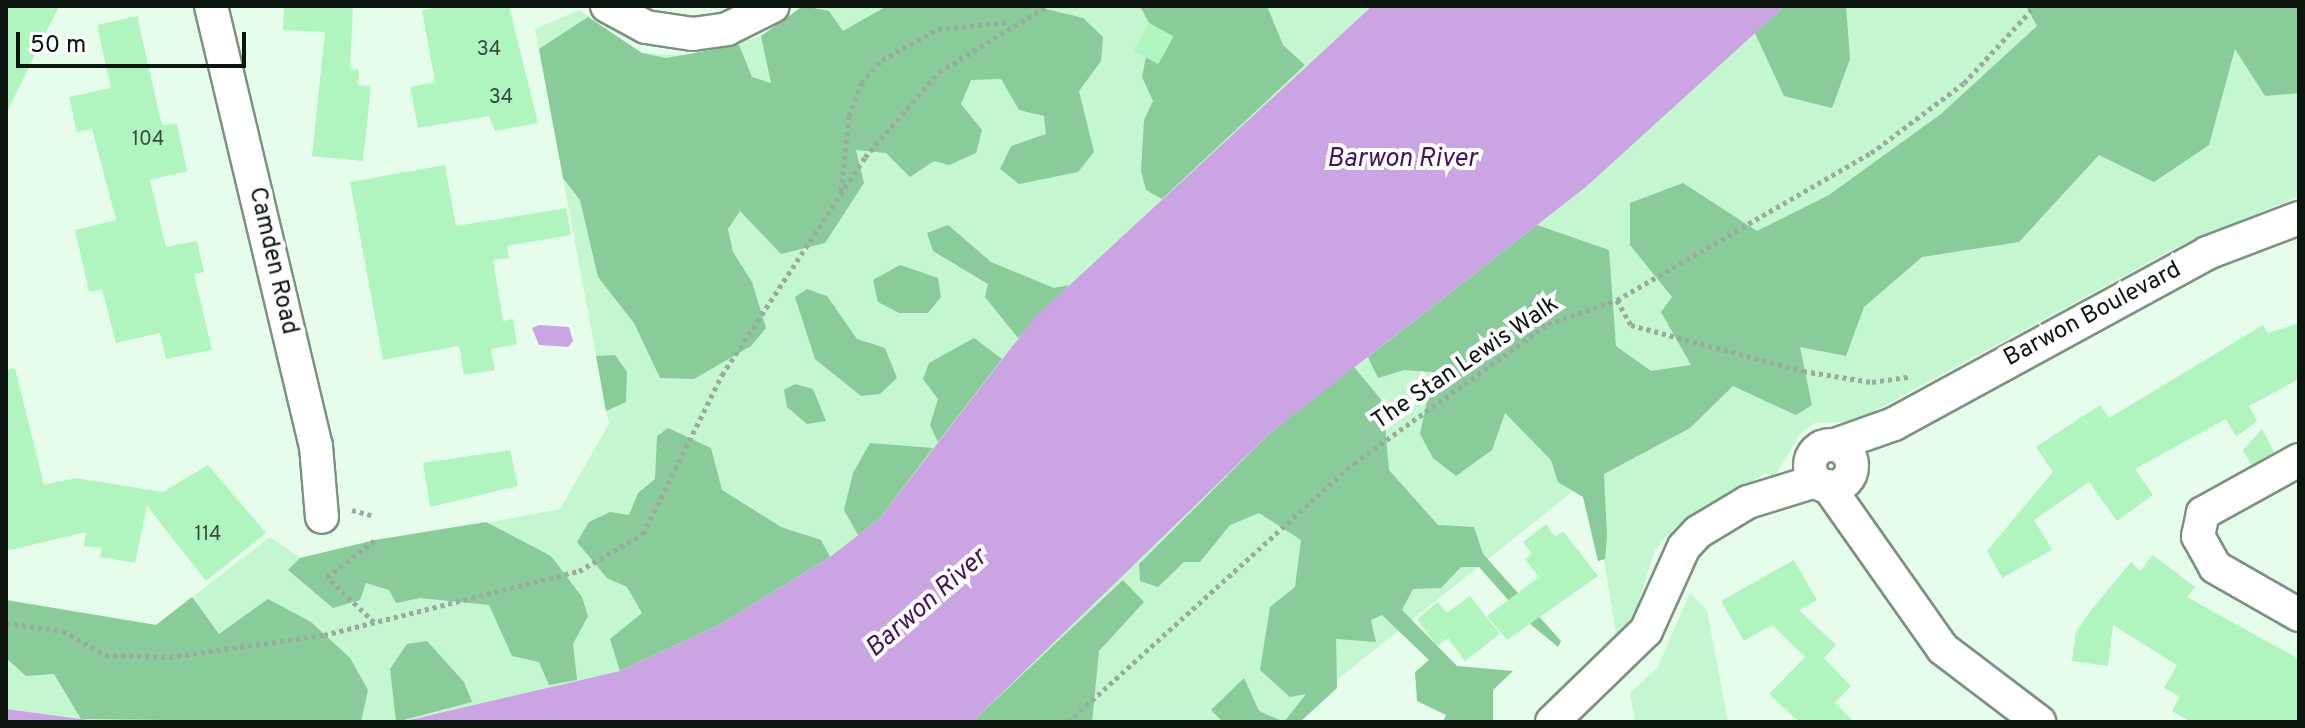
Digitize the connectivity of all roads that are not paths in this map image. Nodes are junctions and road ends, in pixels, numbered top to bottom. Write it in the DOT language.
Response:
graph roads {
  1 [pos="211,6"];
  2 [pos="607,6"];
  3 [pos="773,6"];
  4 [pos="2299,218"];
  5 [pos="2299,460"];
  6 [pos="1832,467"];
  7 [pos="322,517"];
  8 [pos="2299,615"];
  9 [pos="1552,722"];
  10 [pos="2039,722"];
  1 -- 7 [label="street, Camden Road"];
  2 -- 3 [label="street"];
  4 -- 6 [label="street, Barwon Boulevard"];
  5 -- 8 [label="street"];
  6 -- 9 [label="street, Barwon Boulevard"];
  6 -- 10 [label="street"];
}
